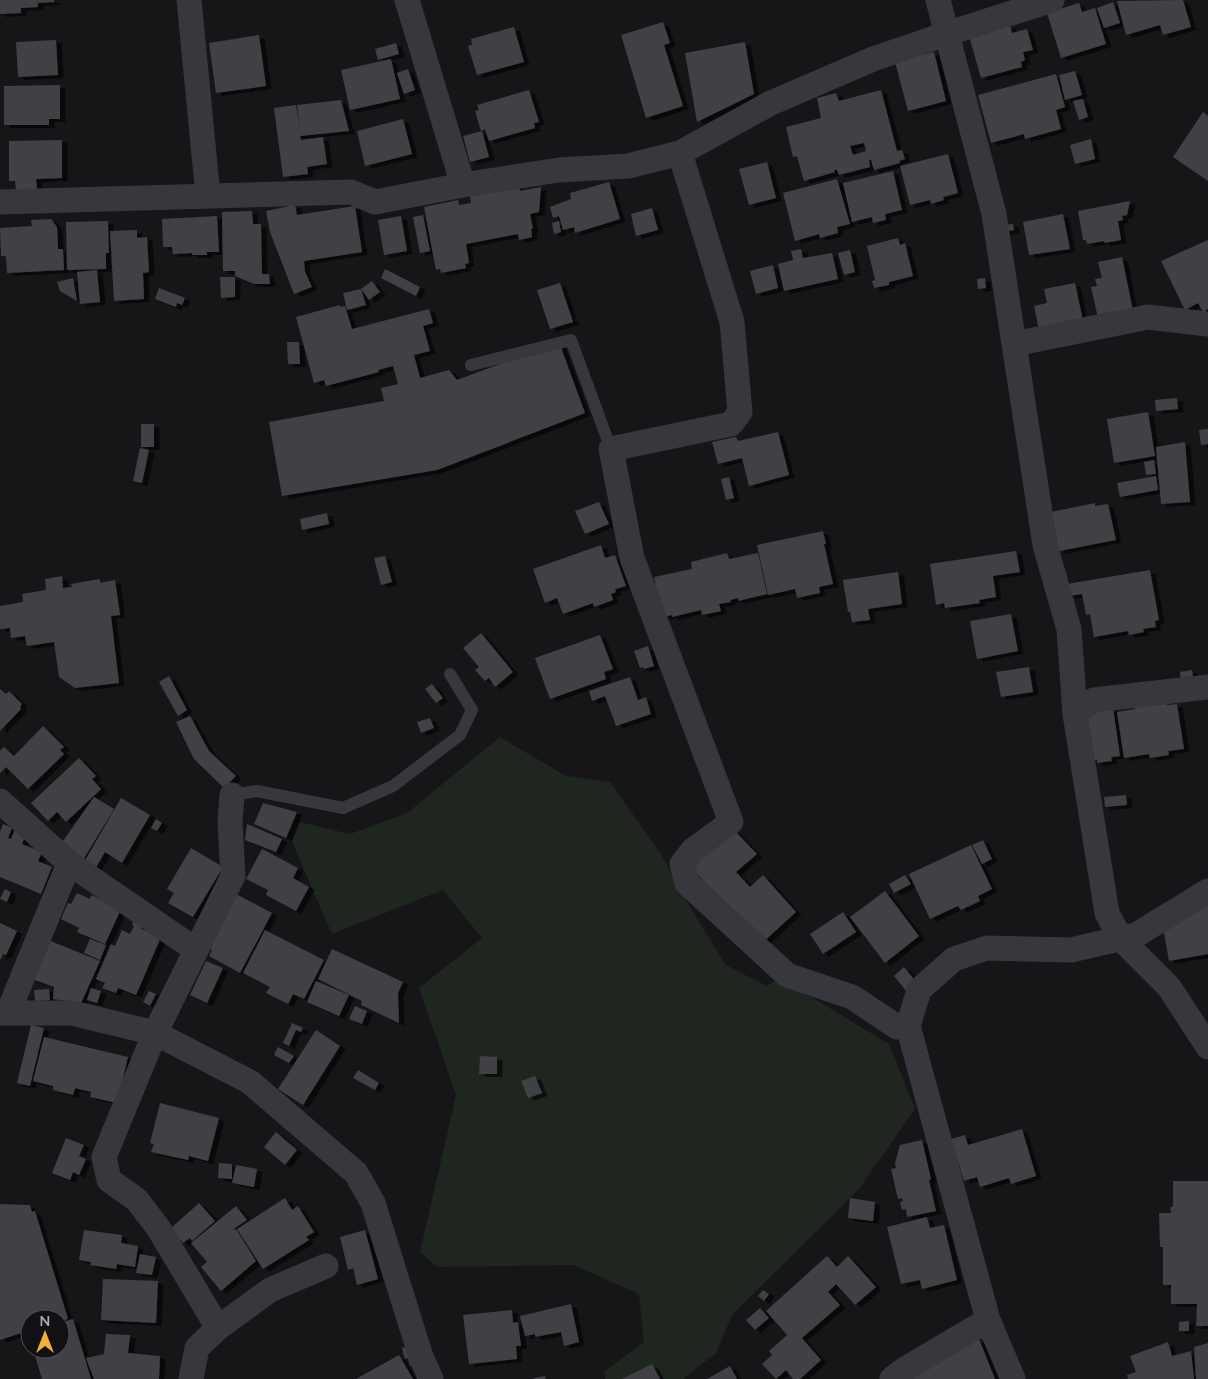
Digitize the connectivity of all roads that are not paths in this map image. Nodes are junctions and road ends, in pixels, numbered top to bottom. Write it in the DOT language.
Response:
graph roads {
  1 [pos="189,0"];
  2 [pos="406,0"];
  3 [pos="938,0"];
  4 [pos="1052,0"];
  5 [pos="946,34"];
  6 [pos="680,153"];
  7 [pos="463,185"];
  8 [pos="208,196"];
  9 [pos="0,202"];
  10 [pos="1208,324"];
  11 [pos="1014,344"];
  12 [pos="471,365"];
  13 [pos="611,449"];
  14 [pos="450,674"];
  15 [pos="1208,687"];
  16 [pos="1075,714"];
  17 [pos="232,795"];
  18 [pos="0,801"];
  19 [pos="69,863"];
  20 [pos="1208,891"];
  21 [pos="1120,938"];
  22 [pos="196,950"];
  23 [pos="4,1013"];
  24 [pos="908,1026"];
  25 [pos="155,1033"];
  26 [pos="1208,1047"];
  27 [pos="326,1266"];
  28 [pos="988,1320"];
  29 [pos="218,1328"];
  30 [pos="191,1379"];
  31 [pos="431,1379"];
  32 [pos="892,1379"];
  33 [pos="1013,1379"];
  1 -- 8 [label="street"];
  2 -- 7 [label="street"];
  3 -- 5 [label="street"];
  4 -- 5 [label="street"];
  5 -- 6 [label="street"];
  5 -- 11 [label="street"];
  6 -- 7 [label="street"];
  6 -- 13 [label="street"];
  7 -- 8 [label="street"];
  8 -- 9 [label="street"];
  10 -- 11 [label="street"];
  11 -- 16 [label="street"];
  12 -- 13 [label="lane"];
  13 -- 24 [label="street"];
  14 -- 17 [label="lane"];
  15 -- 16 [label="street"];
  16 -- 21 [label="street"];
  17 -- 22 [label="street"];
  18 -- 19 [label="street"];
  19 -- 22 [label="street"];
  19 -- 23 [label="street"];
  20 -- 21 [label="street"];
  21 -- 24 [label="street"];
  21 -- 26 [label="street"];
  22 -- 25 [label="street"];
  23 -- 25 [label="street"];
  24 -- 28 [label="street"];
  25 -- 29 [label="street"];
  25 -- 31 [label="street"];
  27 -- 29 [label="street"];
  28 -- 32 [label="street"];
  28 -- 33 [label="street"];
  29 -- 30 [label="street"];
}
